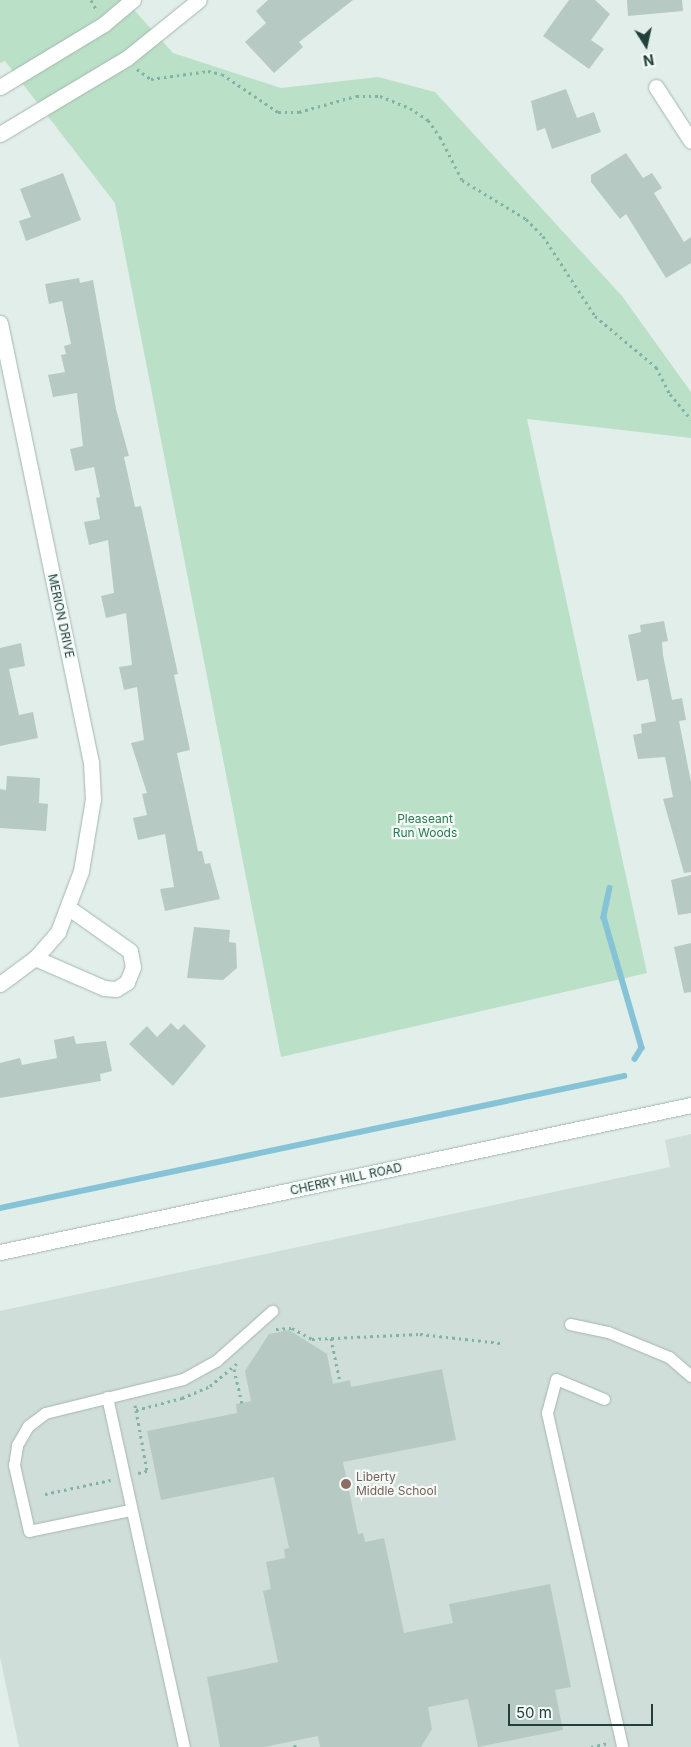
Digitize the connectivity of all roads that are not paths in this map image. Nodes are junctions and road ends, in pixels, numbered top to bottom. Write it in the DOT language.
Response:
graph roads {
  1 [pos="133,0"];
  2 [pos="199,0"];
  3 [pos="0,87"];
  4 [pos="656,87"];
  5 [pos="0,134"];
  6 [pos="691,141"];
  7 [pos="0,323"];
  8 [pos="69,908"];
  9 [pos="35,958"];
  10 [pos="0,984"];
  11 [pos="691,1105"];
  12 [pos="0,1252"];
  13 [pos="272,1311"];
  14 [pos="570,1324"];
  15 [pos="691,1376"];
  16 [pos="107,1397"];
  17 [pos="604,1399"];
  18 [pos="130,1510"];
  19 [pos="184,1747"];
  20 [pos="622,1747"];
  1 -- 3 [label="street"];
  2 -- 5 [label="street"];
  4 -- 6 [label="street"];
  7 -- 8 [label="street, MERION DRIVE"];
  8 -- 9 [label="street, MERION DRIVE"];
  8 -- 9 [label="street"];
  9 -- 10 [label="street, MERION DRIVE"];
  11 -- 12 [label="street, CHERRY HILL ROAD"];
  13 -- 16 [label="lane"];
  14 -- 15 [label="lane"];
  16 -- 18 [label="lane"];
  16 -- 18 [label="lane"];
  17 -- 20 [label="lane"];
  18 -- 19 [label="lane"];
}
